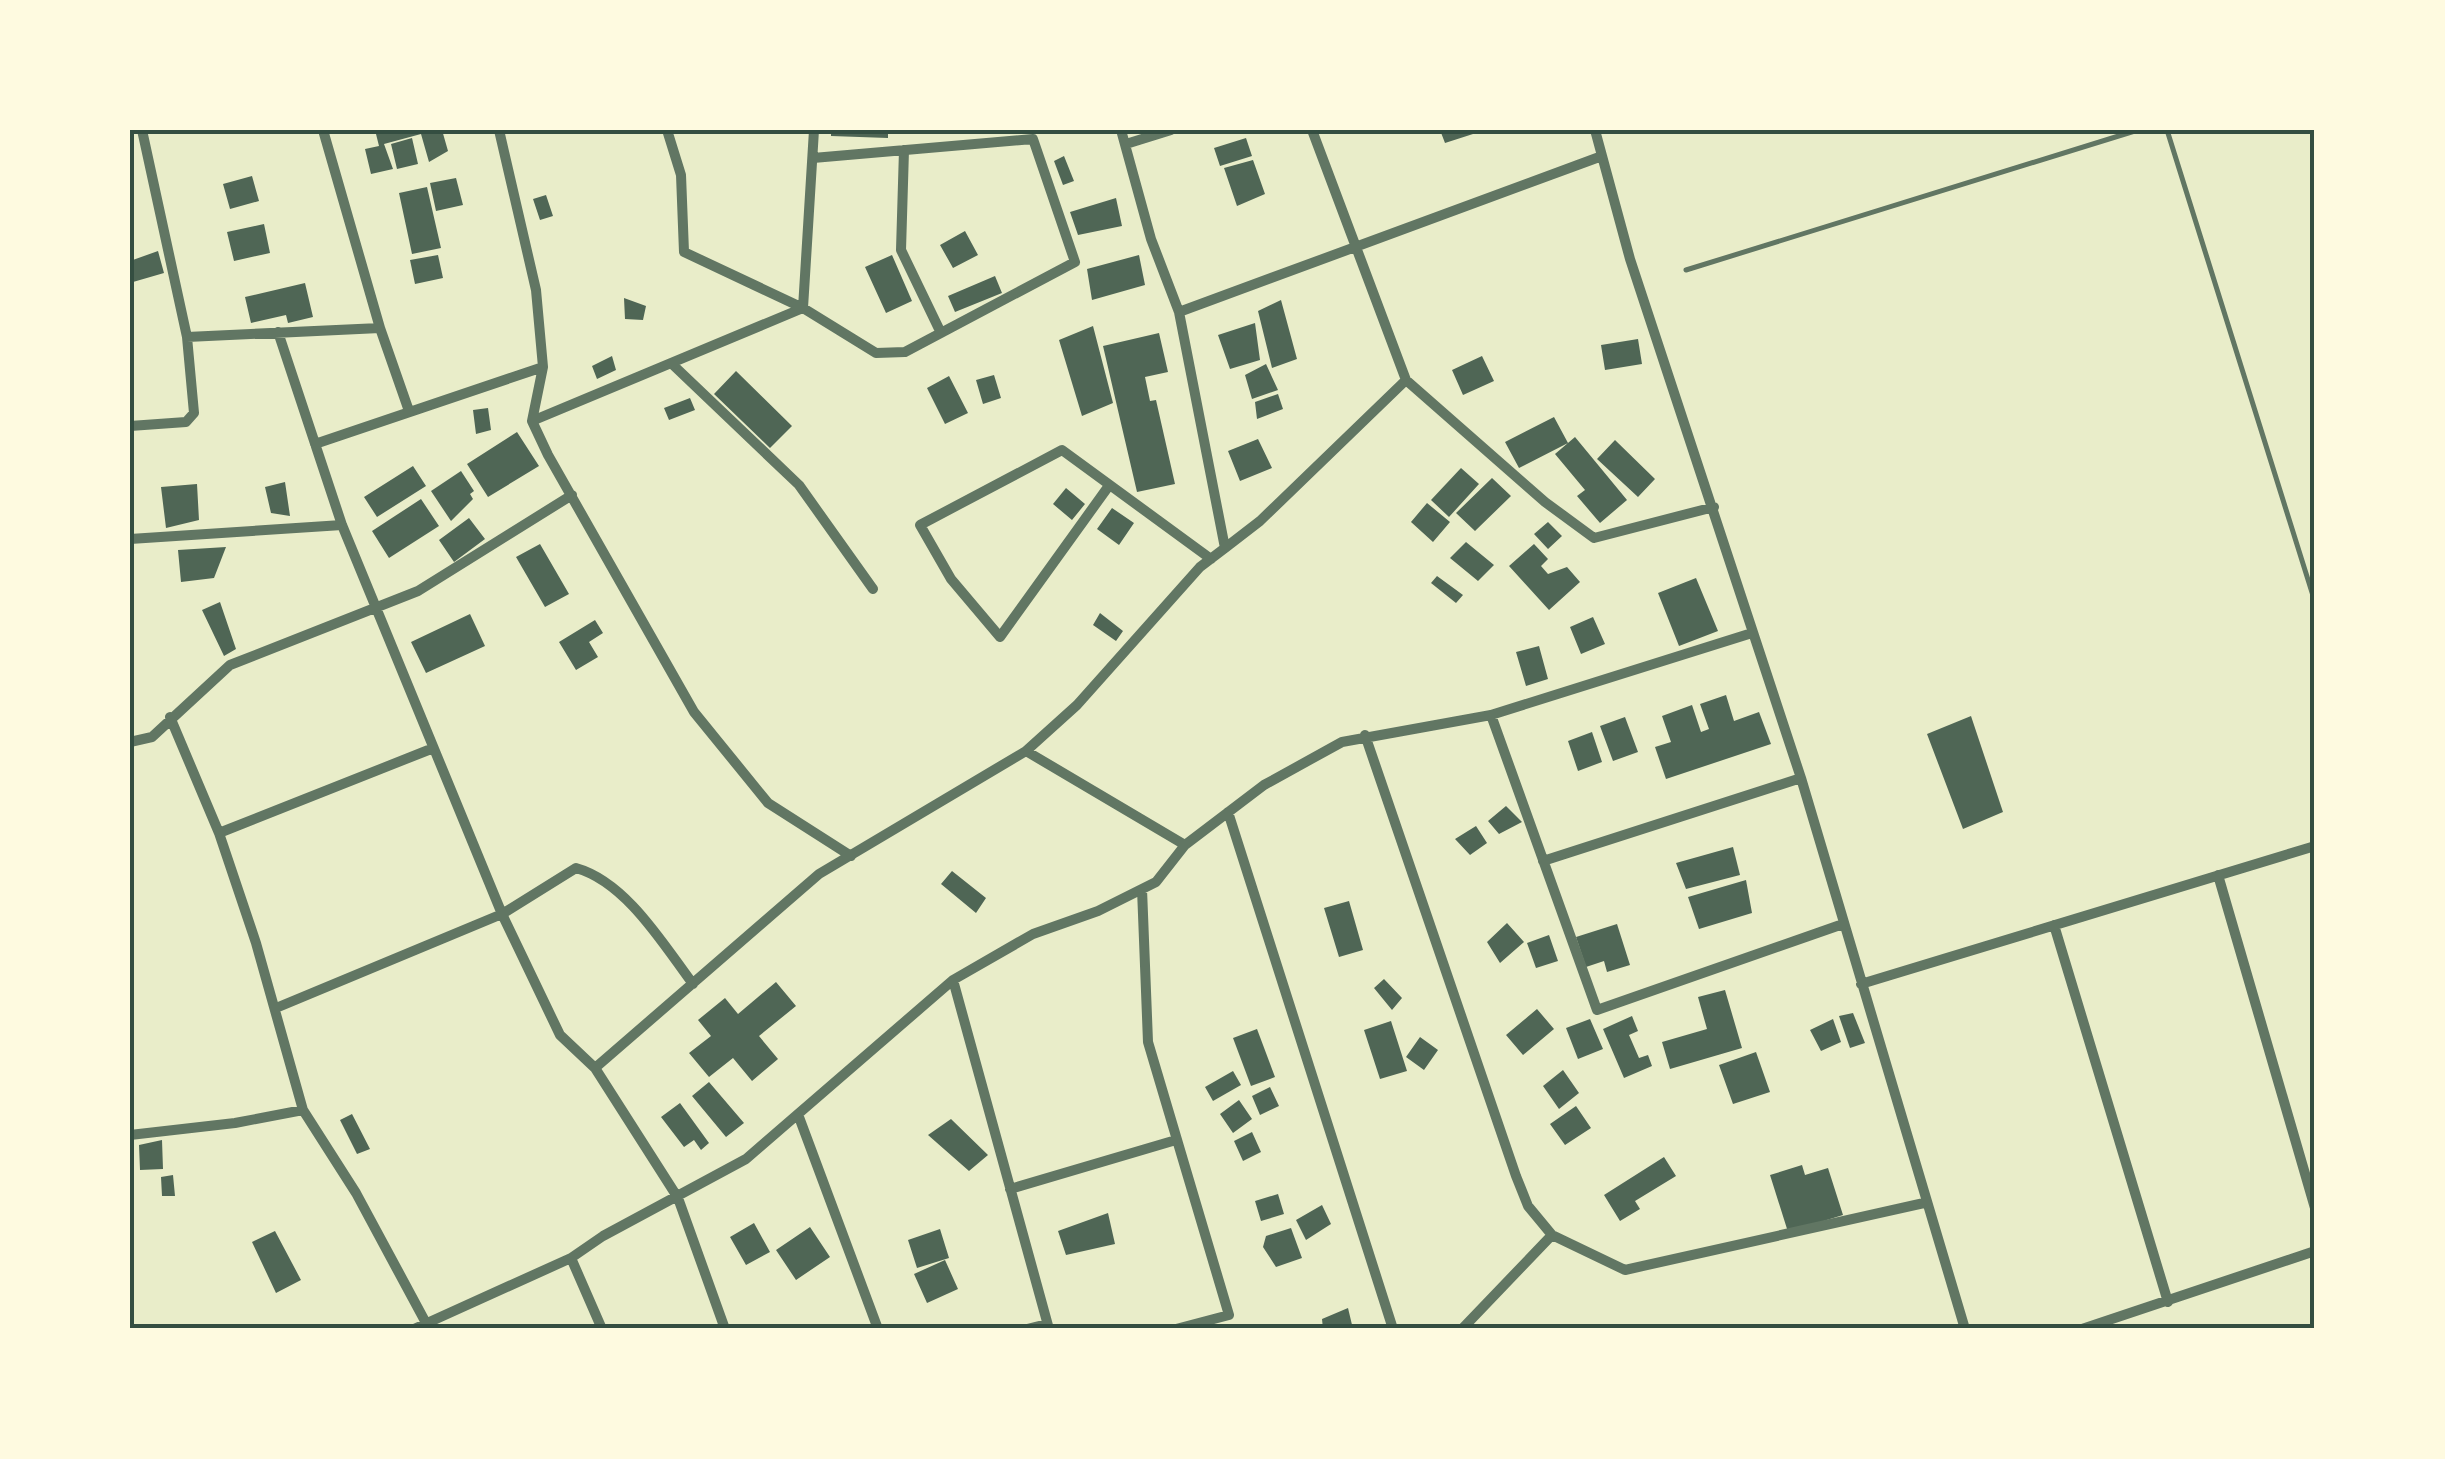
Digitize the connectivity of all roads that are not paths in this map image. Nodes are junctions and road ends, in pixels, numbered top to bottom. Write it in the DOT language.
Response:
graph roads {
  1 [pos="142,130"];
  2 [pos="323,130"];
  3 [pos="500,130"];
  4 [pos="667,130"];
  5 [pos="814,130"];
  6 [pos="1121,130"];
  7 [pos="1171,130"];
  8 [pos="1312,130"];
  9 [pos="1594,130"];
  10 [pos="2138,130"];
  11 [pos="2167,130"];
  12 [pos="1126,144"];
  13 [pos="904,150"];
  14 [pos="1602,156"];
  15 [pos="813,158"];
  16 [pos="1356,245"];
  17 [pos="1686,270"];
  18 [pos="803,308"];
  19 [pos="1178,312"];
  20 [pos="380,328"];
  21 [pos="278,332"];
  22 [pos="941,333"];
  23 [pos="187,337"];
  24 [pos="671,363"];
  25 [pos="542,367"];
  26 [pos="1406,380"];
  27 [pos="409,411"];
  28 [pos="532,421"];
  29 [pos="130,426"];
  30 [pos="315,444"];
  31 [pos="1108,487"];
  32 [pos="572,495"];
  33 [pos="1714,506"];
  34 [pos="342,525"];
  35 [pos="130,539"];
  36 [pos="1225,548"];
  37 [pos="1210,559"];
  38 [pos="873,588"];
  39 [pos="2315,602"];
  40 [pos="376,609"];
  41 [pos="1752,633"];
  42 [pos="1491,715"];
  43 [pos="170,716"];
  44 [pos="1365,735"];
  45 [pos="130,742"];
  46 [pos="431,750"];
  47 [pos="1026,751"];
  48 [pos="1801,778"];
  49 [pos="1228,812"];
  50 [pos="218,833"];
  51 [pos="1184,844"];
  52 [pos="2315,846"];
  53 [pos="850,856"];
  54 [pos="1543,862"];
  55 [pos="2218,875"];
  56 [pos="1142,889"];
  57 [pos="502,914"];
  58 [pos="1843,924"];
  59 [pos="2054,925"];
  60 [pos="953,980"];
  61 [pos="693,984"];
  62 [pos="1860,984"];
  63 [pos="276,1008"];
  64 [pos="595,1068"];
  65 [pos="303,1110"];
  66 [pos="800,1117"];
  67 [pos="130,1134"];
  68 [pos="1176,1140"];
  69 [pos="1010,1188"];
  70 [pos="678,1198"];
  71 [pos="1924,1203"];
  72 [pos="2315,1208"];
  73 [pos="1552,1235"];
  74 [pos="2315,1251"];
  75 [pos="572,1258"];
  76 [pos="2168,1302"];
  77 [pos="426,1324"];
  78 [pos="1048,1326"];
  79 [pos="414,1329"];
  80 [pos="602,1329"];
  81 [pos="726,1329"];
  82 [pos="878,1329"];
  83 [pos="1026,1329"];
  84 [pos="1176,1329"];
  85 [pos="1393,1329"];
  86 [pos="1462,1329"];
  87 [pos="1965,1329"];
  88 [pos="2082,1329"];
  1 -- 23 [label="street"];
  2 -- 20 [label="street"];
  3 -- 25 [label="street"];
  4 -- 18 [label="street"];
  5 -- 15 [label="street"];
  6 -- 12 [label="street"];
  7 -- 12 [label="street"];
  8 -- 16 [label="street"];
  9 -- 14 [label="street"];
  10 -- 17 [label="lane"];
  11 -- 39 [label="lane"];
  12 -- 19 [label="street"];
  13 -- 15 [label="street"];
  13 -- 22 [label="street"];
  13 -- 22 [label="street"];
  14 -- 16 [label="street"];
  14 -- 33 [label="street"];
  15 -- 18 [label="street"];
  16 -- 19 [label="street"];
  16 -- 26 [label="street"];
  18 -- 22 [label="street"];
  18 -- 24 [label="street"];
  19 -- 36 [label="street"];
  20 -- 21 [label="street"];
  20 -- 27 [label="street"];
  21 -- 23 [label="street"];
  21 -- 30 [label="street"];
  23 -- 29 [label="street"];
  24 -- 28 [label="street"];
  24 -- 38 [label="street"];
  25 -- 27 [label="street"];
  25 -- 28 [label="street"];
  26 -- 33 [label="street"];
  26 -- 36 [label="street"];
  27 -- 30 [label="street"];
  28 -- 32 [label="street"];
  30 -- 34 [label="street"];
  31 -- 31 [label="street"];
  31 -- 37 [label="street"];
  32 -- 40 [label="street"];
  32 -- 53 [label="street"];
  33 -- 41 [label="street"];
  34 -- 35 [label="street"];
  34 -- 40 [label="street"];
  36 -- 37 [label="street"];
  37 -- 47 [label="street"];
  40 -- 43 [label="street"];
  40 -- 46 [label="street"];
  41 -- 42 [label="street"];
  41 -- 48 [label="street"];
  42 -- 44 [label="street"];
  42 -- 54 [label="street"];
  43 -- 45 [label="street"];
  43 -- 50 [label="street"];
  44 -- 49 [label="street"];
  44 -- 73 [label="street"];
  46 -- 50 [label="street"];
  46 -- 57 [label="street"];
  47 -- 51 [label="street"];
  47 -- 53 [label="street"];
  48 -- 54 [label="street"];
  48 -- 58 [label="street"];
  49 -- 51 [label="street"];
  49 -- 85 [label="street"];
  50 -- 63 [label="street"];
  51 -- 56 [label="street"];
  52 -- 55 [label="street"];
  53 -- 61 [label="street"];
  54 -- 58 [label="street"];
  55 -- 59 [label="street"];
  55 -- 72 [label="street"];
  56 -- 60 [label="street"];
  56 -- 68 [label="street"];
  57 -- 61 [label="street"];
  57 -- 63 [label="street"];
  57 -- 64 [label="street"];
  58 -- 62 [label="street"];
  59 -- 62 [label="street"];
  59 -- 76 [label="street"];
  60 -- 66 [label="street"];
  60 -- 69 [label="street"];
  61 -- 64 [label="street"];
  62 -- 71 [label="street"];
  63 -- 65 [label="street"];
  64 -- 70 [label="street"];
  65 -- 67 [label="street"];
  65 -- 77 [label="street"];
  66 -- 70 [label="street"];
  66 -- 82 [label="street"];
  68 -- 69 [label="street"];
  68 -- 84 [label="street"];
  69 -- 78 [label="street"];
  70 -- 75 [label="street"];
  70 -- 81 [label="street"];
  71 -- 73 [label="street"];
  71 -- 87 [label="street"];
  73 -- 86 [label="street"];
  74 -- 76 [label="street"];
  75 -- 77 [label="street"];
  75 -- 80 [label="street"];
  76 -- 88 [label="street"];
  77 -- 79 [label="street"];
  78 -- 83 [label="street"];
}
